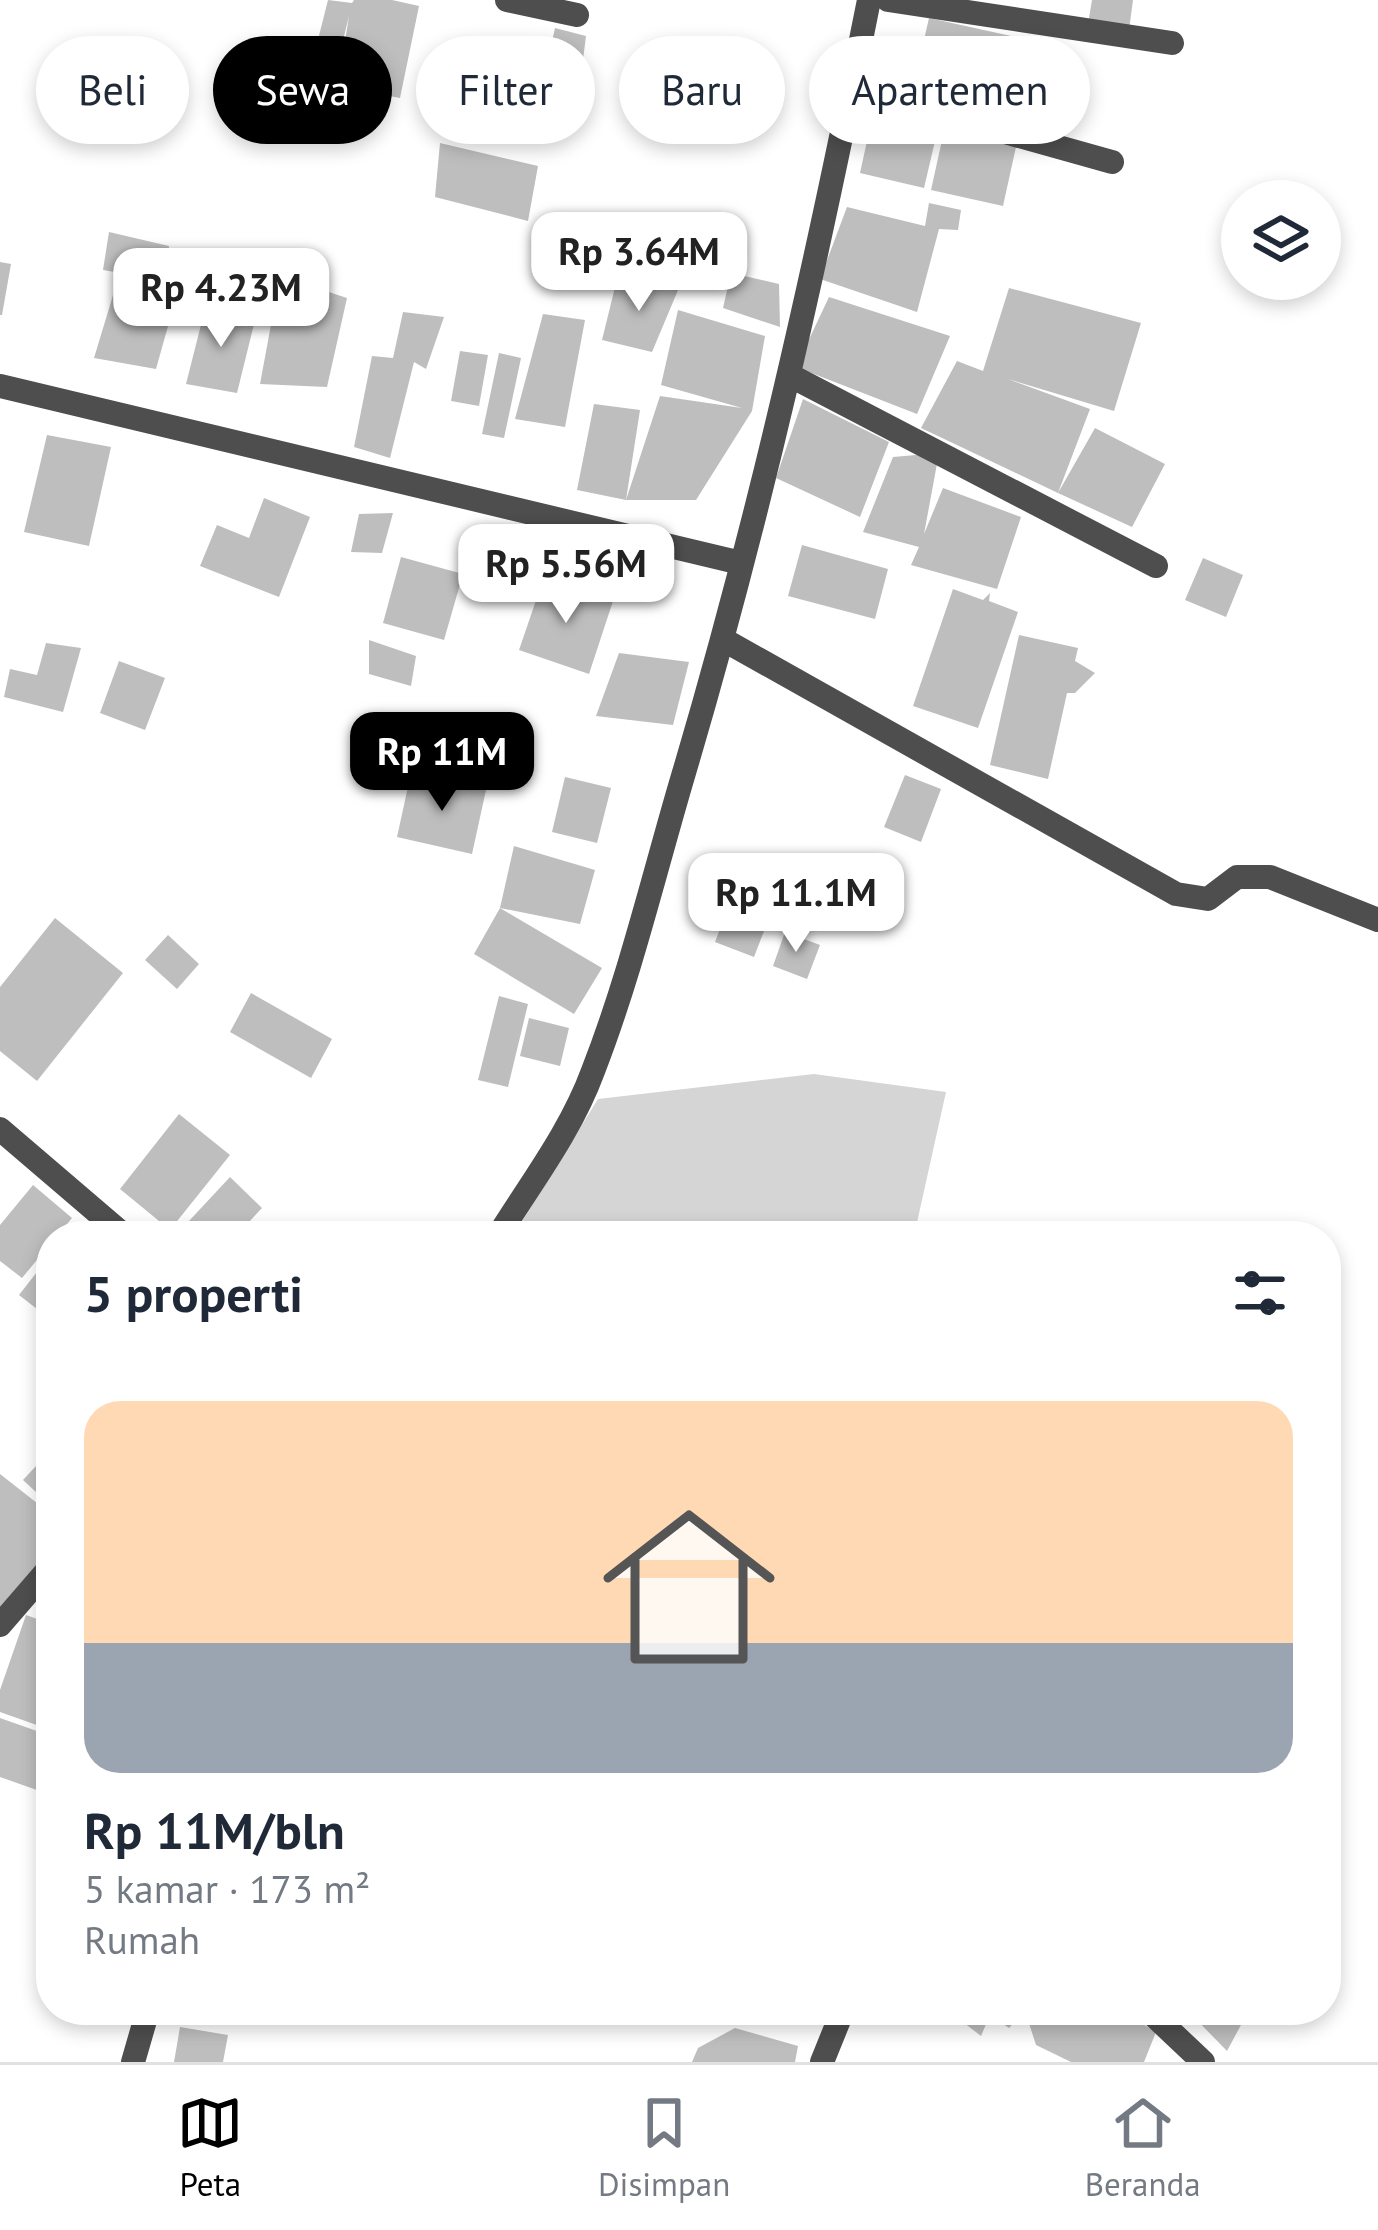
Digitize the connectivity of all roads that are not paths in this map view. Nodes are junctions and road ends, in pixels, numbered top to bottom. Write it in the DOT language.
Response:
graph roads {
  1 [pos="507,0"];
  2 [pos="869,0"];
  3 [pos="888,0"];
  4 [pos="578,15"];
  5 [pos="862,36"];
  6 [pos="1172,43"];
  7 [pos="839,144"];
  8 [pos="1048,144"];
  9 [pos="1112,162"];
  10 [pos="790,376"];
  11 [pos="0,386"];
  12 [pos="741,563"];
  13 [pos="1156,566"];
  14 [pos="724,640"];
  15 [pos="1378,920"];
  16 [pos="0,1129"];
  17 [pos="107,1221"];
  18 [pos="508,1221"];
  19 [pos="36,1583"];
  20 [pos="0,1625"];
  21 [pos="144,2025"];
  22 [pos="837,2025"];
  23 [pos="1164,2025"];
  24 [pos="133,2062"];
  25 [pos="822,2062"];
  26 [pos="1203,2062"];
  1 -- 4 [label="street"];
  2 -- 5 [label="street"];
  3 -- 6 [label="street"];
  7 -- 10 [label="street"];
  8 -- 9 [label="street"];
  10 -- 12 [label="street"];
  10 -- 13 [label="street"];
  11 -- 12 [label="street"];
  12 -- 14 [label="street"];
  14 -- 15 [label="street"];
  14 -- 18 [label="street"];
  16 -- 17 [label="street"];
  19 -- 20 [label="street"];
  21 -- 24 [label="street"];
  22 -- 25 [label="street"];
  23 -- 26 [label="street"];
}
